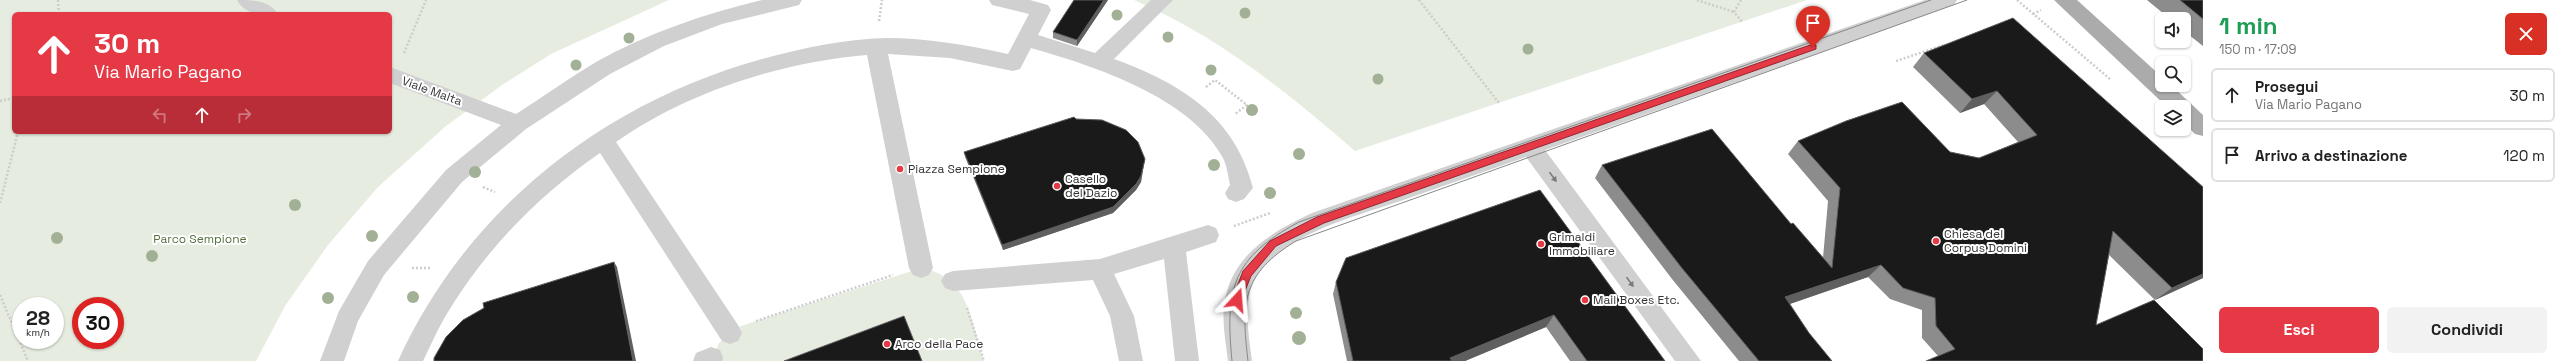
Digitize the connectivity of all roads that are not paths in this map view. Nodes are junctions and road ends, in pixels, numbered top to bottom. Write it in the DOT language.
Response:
graph roads {
  1 [pos="247,0"];
  2 [pos="792,0"];
  3 [pos="1000,0"];
  4 [pos="1163,0"];
  5 [pos="1947,0"];
  6 [pos="2064,0"];
  7 [pos="265,12"];
  8 [pos="1025,39"];
  9 [pos="876,47"];
  10 [pos="1099,61"];
  11 [pos="392,76"];
  12 [pos="2173,100"];
  13 [pos="2191,117"];
  14 [pos="518,123"];
  15 [pos="2203,128"];
  16 [pos="602,139"];
  17 [pos="1530,146"];
  18 [pos="1236,193"];
  19 [pos="1208,235"];
  20 [pos="1174,247"];
  21 [pos="921,268"];
  22 [pos="1100,269"];
  23 [pos="953,281"];
  24 [pos="730,332"];
  25 [pos="332,361"];
  26 [pos="410,361"];
  27 [pos="1131,361"];
  28 [pos="1187,361"];
  29 [pos="1240,361"];
  30 [pos="1689,361"];
  1 -- 7 [label="street"];
  2 -- 14 [label="street"];
  3 -- 8 [label="street"];
  4 -- 10 [label="street"];
  5 -- 17 [label="street"];
  6 -- 12 [label="main road"];
  8 -- 9 [label="street"];
  8 -- 10 [label="street"];
  9 -- 16 [label="street"];
  9 -- 21 [label="street"];
  10 -- 18 [label="street"];
  11 -- 14 [label="street, Viale Malta"];
  13 -- 15 [label="main road"];
  14 -- 25 [label="street"];
  16 -- 24 [label="street"];
  16 -- 26 [label="street"];
  17 -- 29 [label="street"];
  17 -- 30 [label="street, one-way"];
  19 -- 20 [label="street"];
  20 -- 22 [label="street"];
  20 -- 28 [label="street"];
  22 -- 23 [label="street"];
  22 -- 27 [label="street"];
}
